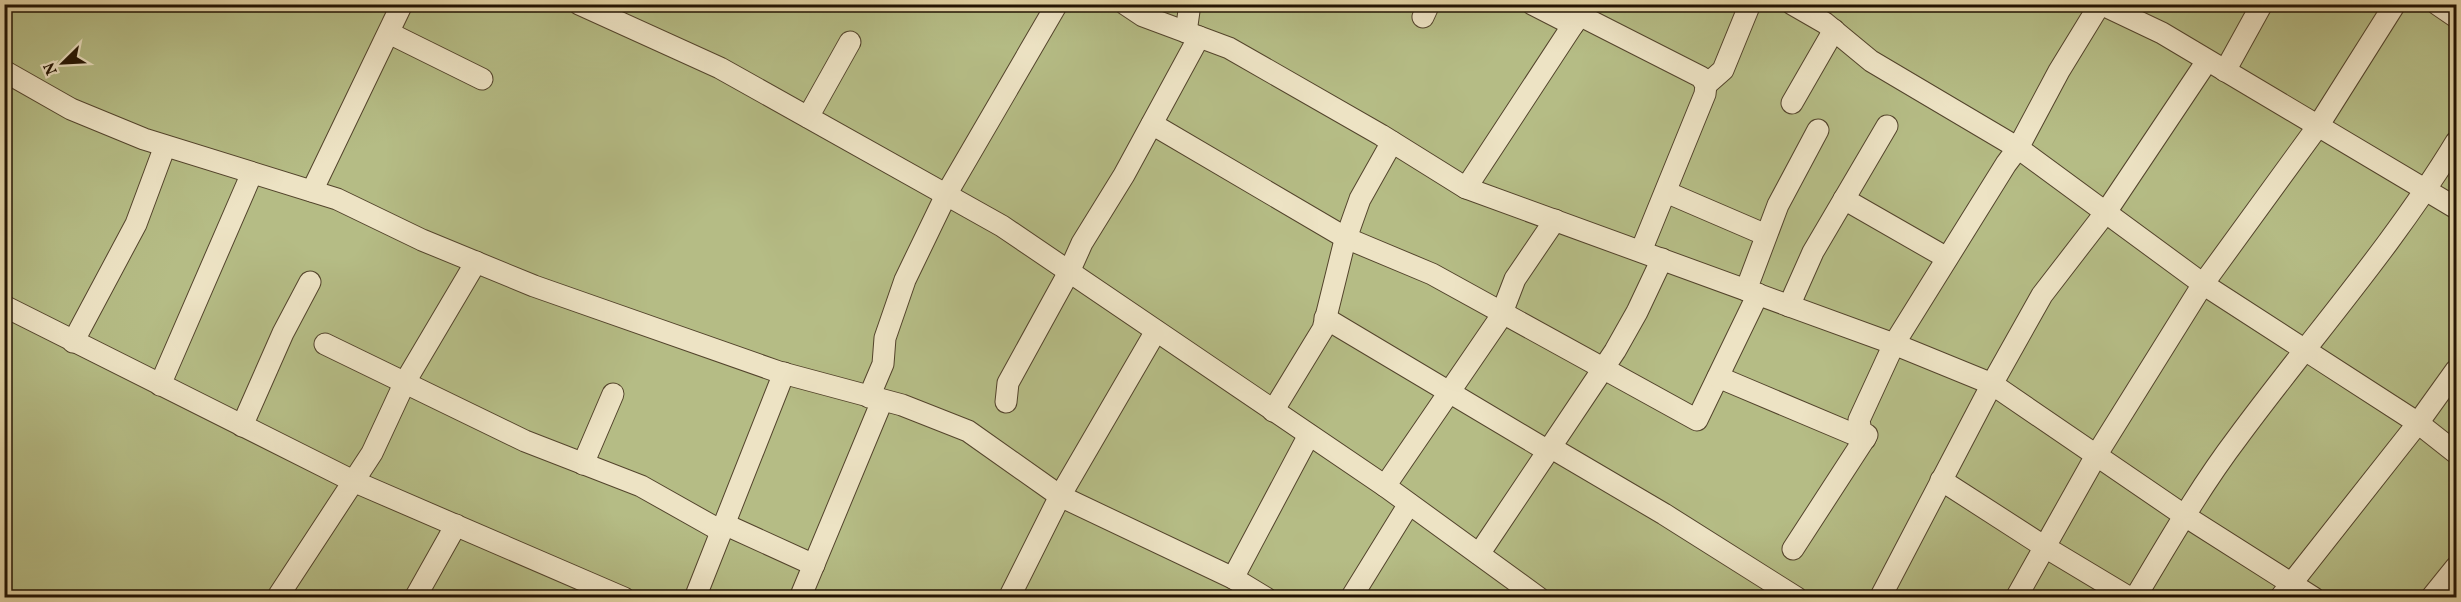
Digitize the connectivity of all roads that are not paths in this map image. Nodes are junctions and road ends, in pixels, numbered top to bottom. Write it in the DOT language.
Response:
graph roads {
  1 [pos="402,4"];
  2 [pos="579,4"];
  3 [pos="1057,4"];
  4 [pos="1125,4"];
  5 [pos="1190,4"];
  6 [pos="1532,4"];
  7 [pos="1750,4"];
  8 [pos="1792,4"];
  9 [pos="2262,4"];
  10 [pos="2395,4"];
  11 [pos="2437,4"];
  12 [pos="2110,6"];
  13 [pos="624,13"];
  14 [pos="1579,15"];
  15 [pos="2457,18"];
  16 [pos="1834,30"];
  17 [pos="389,33"];
  18 [pos="1192,34"];
  19 [pos="850,42"];
  20 [pos="2216,66"];
  21 [pos="4,71"];
  22 [pos="482,79"];
  23 [pos="1706,85"];
  24 [pos="1792,103"];
  25 [pos="808,117"];
  26 [pos="1152,124"];
  27 [pos="1887,126"];
  28 [pos="2318,126"];
  29 [pos="1818,130"];
  30 [pos="2457,141"];
  31 [pos="1392,142"];
  32 [pos="165,146"];
  33 [pos="2018,148"];
  34 [pos="252,173"];
  35 [pos="1466,188"];
  36 [pos="2427,190"];
  37 [pos="312,191"];
  38 [pos="1666,192"];
  39 [pos="946,193"];
  40 [pos="1844,199"];
  41 [pos="2457,208"];
  42 [pos="2106,212"];
  43 [pos="1555,220"];
  44 [pos="1766,235"];
  45 [pos="1346,238"];
  46 [pos="1641,251"];
  47 [pos="1947,258"];
  48 [pos="1662,259"];
  49 [pos="476,262"];
  50 [pos="1069,272"];
  51 [pos="310,282"];
  52 [pos="2203,284"];
  53 [pos="1752,292"];
  54 [pos="4,306"];
  55 [pos="1790,306"];
  56 [pos="1502,311"];
  57 [pos="1325,318"];
  58 [pos="1156,331"];
  59 [pos="73,342"];
  60 [pos="325,344"];
  61 [pos="1894,344"];
  62 [pos="2306,349"];
  63 [pos="1604,368"];
  64 [pos="2457,370"];
  65 [pos="784,373"];
  66 [pos="1718,377"];
  67 [pos="405,382"];
  68 [pos="1992,384"];
  69 [pos="160,385"];
  70 [pos="1450,393"];
  71 [pos="613,394"];
  72 [pos="876,399"];
  73 [pos="1006,402"];
  74 [pos="1273,411"];
  75 [pos="2418,423"];
  76 [pos="242,426"];
  77 [pos="1309,435"];
  78 [pos="1865,439"];
  79 [pos="1549,449"];
  80 [pos="2457,453"];
  81 [pos="2097,454"];
  82 [pos="584,464"];
  83 [pos="1941,480"];
  84 [pos="353,481"];
  85 [pos="1385,486"];
  86 [pos="1060,496"];
  87 [pos="1409,504"];
  88 [pos="2185,516"];
  89 [pos="456,525"];
  90 [pos="722,527"];
  91 [pos="2044,547"];
  92 [pos="1793,549"];
  93 [pos="1479,554"];
  94 [pos="814,565"];
  95 [pos="2457,567"];
  96 [pos="1247,590"];
  97 [pos="2285,590"];
  98 [pos="277,597"];
  99 [pos="415,597"];
  100 [pos="624,597"];
  101 [pos="695,597"];
  102 [pos="800,597"];
  103 [pos="1009,597"];
  104 [pos="1351,597"];
  105 [pos="1539,597"];
  106 [pos="1797,597"];
  107 [pos="1880,597"];
  108 [pos="2016,597"];
  109 [pos="2130,597"];
  110 [pos="2135,597"];
  111 [pos="2314,597"];
  112 [pos="2431,597"];
  1 -- 17 [label="street"];
  2 -- 13 [label="street"];
  3 -- 39 [label="street"];
  4 -- 18 [label="street"];
  5 -- 18 [label="street"];
  6 -- 14 [label="street"];
  7 -- 23 [label="street"];
  8 -- 16 [label="street"];
  9 -- 20 [label="street"];
  10 -- 28 [label="street"];
  11 -- 15 [label="street"];
  12 -- 20 [label="street"];
  12 -- 33 [label="street"];
  13 -- 25 [label="street"];
  14 -- 23 [label="street"];
  14 -- 35 [label="street"];
  16 -- 24 [label="street"];
  16 -- 33 [label="street"];
  17 -- 22 [label="street"];
  17 -- 37 [label="street"];
  18 -- 26 [label="street"];
  18 -- 31 [label="street"];
  19 -- 25 [label="street"];
  20 -- 28 [label="street"];
  20 -- 42 [label="street"];
  21 -- 32 [label="street"];
  23 -- 38 [label="street"];
  25 -- 39 [label="street"];
  26 -- 45 [label="street"];
  26 -- 50 [label="street"];
  27 -- 40 [label="street"];
  28 -- 36 [label="street"];
  28 -- 52 [label="street"];
  29 -- 44 [label="street"];
  30 -- 36 [label="street"];
  31 -- 35 [label="street"];
  31 -- 45 [label="street"];
  32 -- 34 [label="street"];
  32 -- 59 [label="street"];
  33 -- 42 [label="street"];
  33 -- 47 [label="street"];
  34 -- 37 [label="street"];
  34 -- 69 [label="street"];
  35 -- 43 [label="street"];
  36 -- 41 [label="street"];
  36 -- 62 [label="street"];
  37 -- 49 [label="street"];
  38 -- 44 [label="street"];
  38 -- 46 [label="street"];
  39 -- 50 [label="street"];
  39 -- 72 [label="street"];
  40 -- 47 [label="street"];
  40 -- 55 [label="street"];
  42 -- 52 [label="street"];
  42 -- 68 [label="street"];
  43 -- 46 [label="street"];
  43 -- 56 [label="street"];
  44 -- 53 [label="street"];
  45 -- 56 [label="street"];
  45 -- 57 [label="street"];
  46 -- 48 [label="street"];
  47 -- 61 [label="street"];
  48 -- 53 [label="street"];
  48 -- 63 [label="street"];
  49 -- 65 [label="street"];
  49 -- 67 [label="street"];
  50 -- 58 [label="street"];
  50 -- 73 [label="street"];
  51 -- 76 [label="street"];
  52 -- 62 [label="street"];
  52 -- 81 [label="street"];
  53 -- 55 [label="street"];
  53 -- 66 [label="street"];
  54 -- 59 [label="street"];
  55 -- 61 [label="street"];
  56 -- 63 [label="street"];
  56 -- 70 [label="street"];
  57 -- 70 [label="street"];
  57 -- 74 [label="street"];
  58 -- 74 [label="street"];
  58 -- 86 [label="street"];
  59 -- 69 [label="street"];
  60 -- 67 [label="street"];
  61 -- 68 [label="street"];
  61 -- 78 [label="street"];
  62 -- 75 [label="street"];
  62 -- 88 [label="street"];
  63 -- 66 [label="street"];
  63 -- 79 [label="street"];
  64 -- 75 [label="street"];
  65 -- 72 [label="street"];
  65 -- 90 [label="street"];
  66 -- 78 [label="street"];
  67 -- 82 [label="street"];
  67 -- 84 [label="street"];
  68 -- 81 [label="street"];
  68 -- 83 [label="street"];
  69 -- 76 [label="street"];
  70 -- 79 [label="street"];
  70 -- 85 [label="street"];
  71 -- 82 [label="street"];
  72 -- 86 [label="street"];
  72 -- 94 [label="street"];
  74 -- 77 [label="street"];
  75 -- 80 [label="street"];
  75 -- 97 [label="street"];
  76 -- 84 [label="street"];
  77 -- 85 [label="street"];
  77 -- 96 [label="street"];
  78 -- 92 [label="street"];
  79 -- 93 [label="street"];
  79 -- 106 [label="street"];
  81 -- 88 [label="street"];
  81 -- 91 [label="street"];
  82 -- 90 [label="street"];
  83 -- 91 [label="street"];
  83 -- 107 [label="street"];
  84 -- 89 [label="street"];
  84 -- 98 [label="street"];
  85 -- 87 [label="street"];
  86 -- 96 [label="street"];
  86 -- 103 [label="street"];
  87 -- 93 [label="street"];
  87 -- 104 [label="street"];
  88 -- 97 [label="street"];
  88 -- 110 [label="street"];
  89 -- 99 [label="street"];
  89 -- 100 [label="street"];
  90 -- 94 [label="street"];
  90 -- 101 [label="street"];
  91 -- 108 [label="street"];
  91 -- 109 [label="street"];
  93 -- 105 [label="street"];
  94 -- 102 [label="street"];
  95 -- 112 [label="street"];
  97 -- 111 [label="street"];
}
